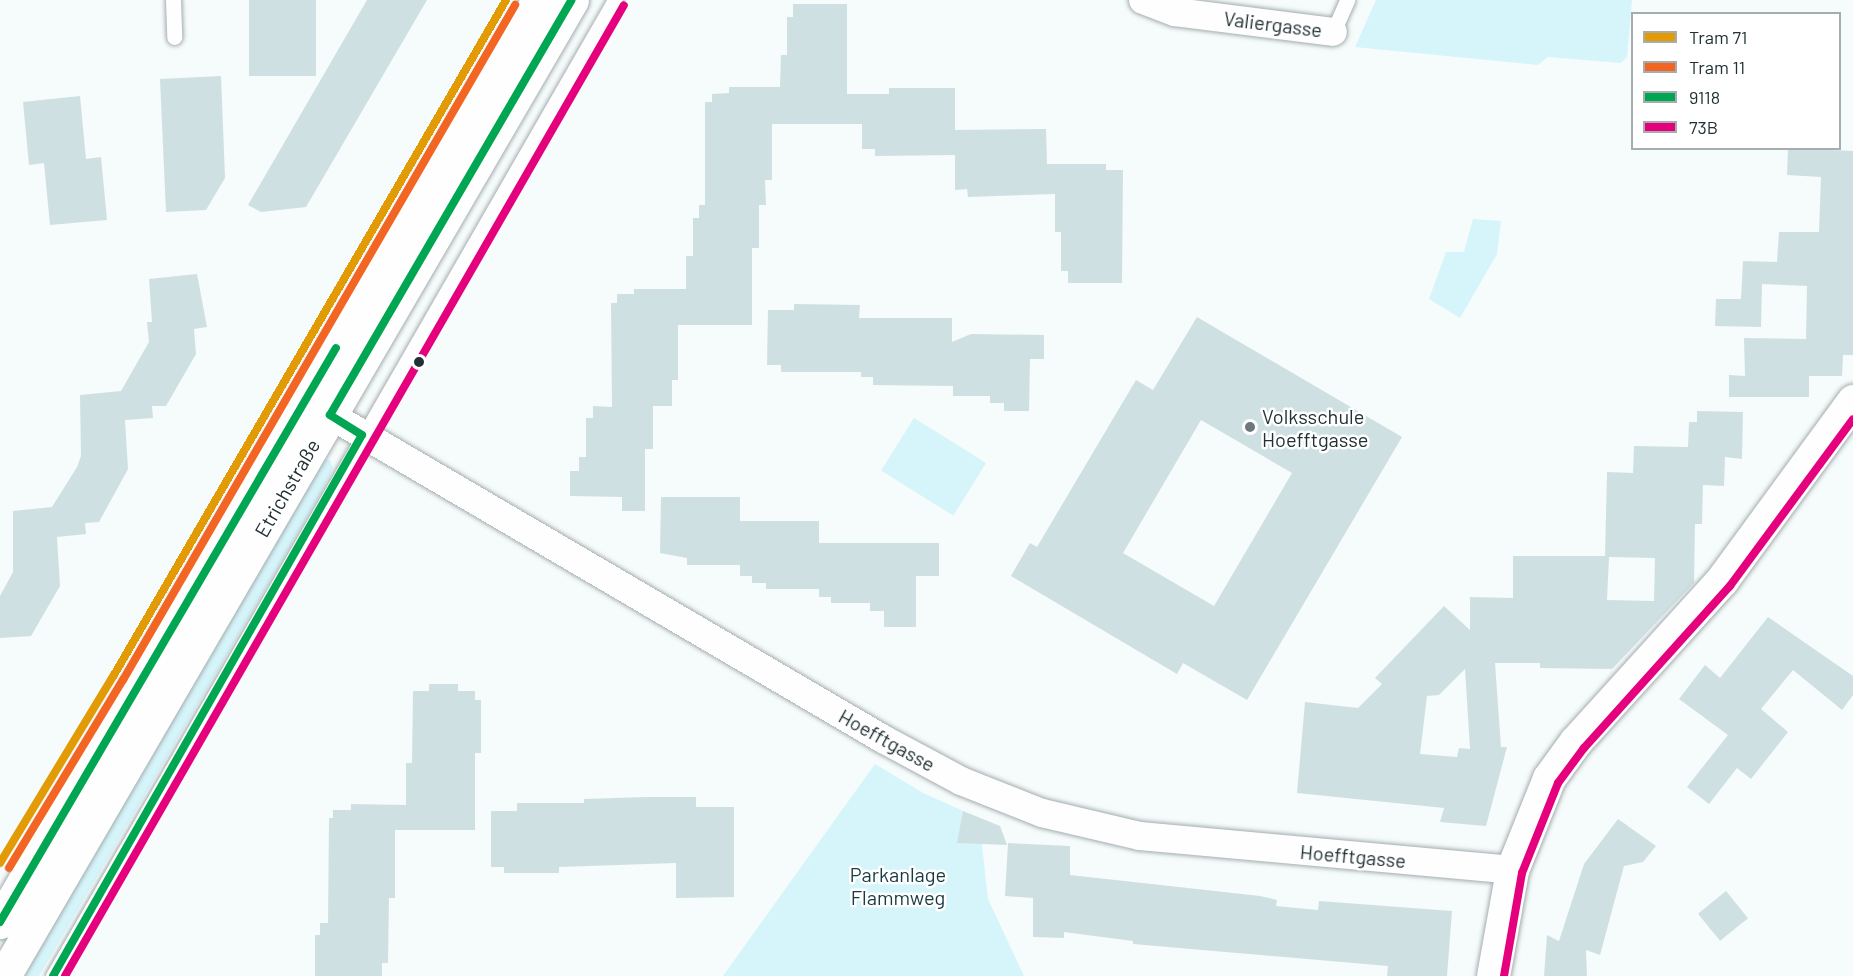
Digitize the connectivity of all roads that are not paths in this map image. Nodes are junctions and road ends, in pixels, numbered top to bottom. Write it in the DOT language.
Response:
graph roads {
  1 [pos="173,0"];
  2 [pos="538,0"];
  3 [pos="572,0"];
  4 [pos="615,0"];
  5 [pos="1143,0"];
  6 [pos="1347,0"];
  7 [pos="1334,32"];
  8 [pos="174,37"];
  9 [pos="1853,401"];
  10 [pos="330,415"];
  11 [pos="362,435"];
  12 [pos="1512,870"];
  13 [pos="0,922"];
  14 [pos="4,976"];
  15 [pos="53,976"];
  16 [pos="1494,976"];
  1 -- 8 [label="lane"];
  2 -- 13 [label="main road, Etrichstraße"];
  3 -- 10 [label="main road, Etrichstraße"];
  4 -- 11 [label="lane"];
  5 -- 7 [label="street, Valiergasse"];
  6 -- 7 [label="lane"];
  9 -- 12 [label="main road"];
  10 -- 11 [label="street, Hoefftgasse"];
  10 -- 14 [label="main road, Etrichstraße"];
  11 -- 12 [label="street, Hoefftgasse"];
  11 -- 15 [label="lane"];
  12 -- 16 [label="main road"];
}
